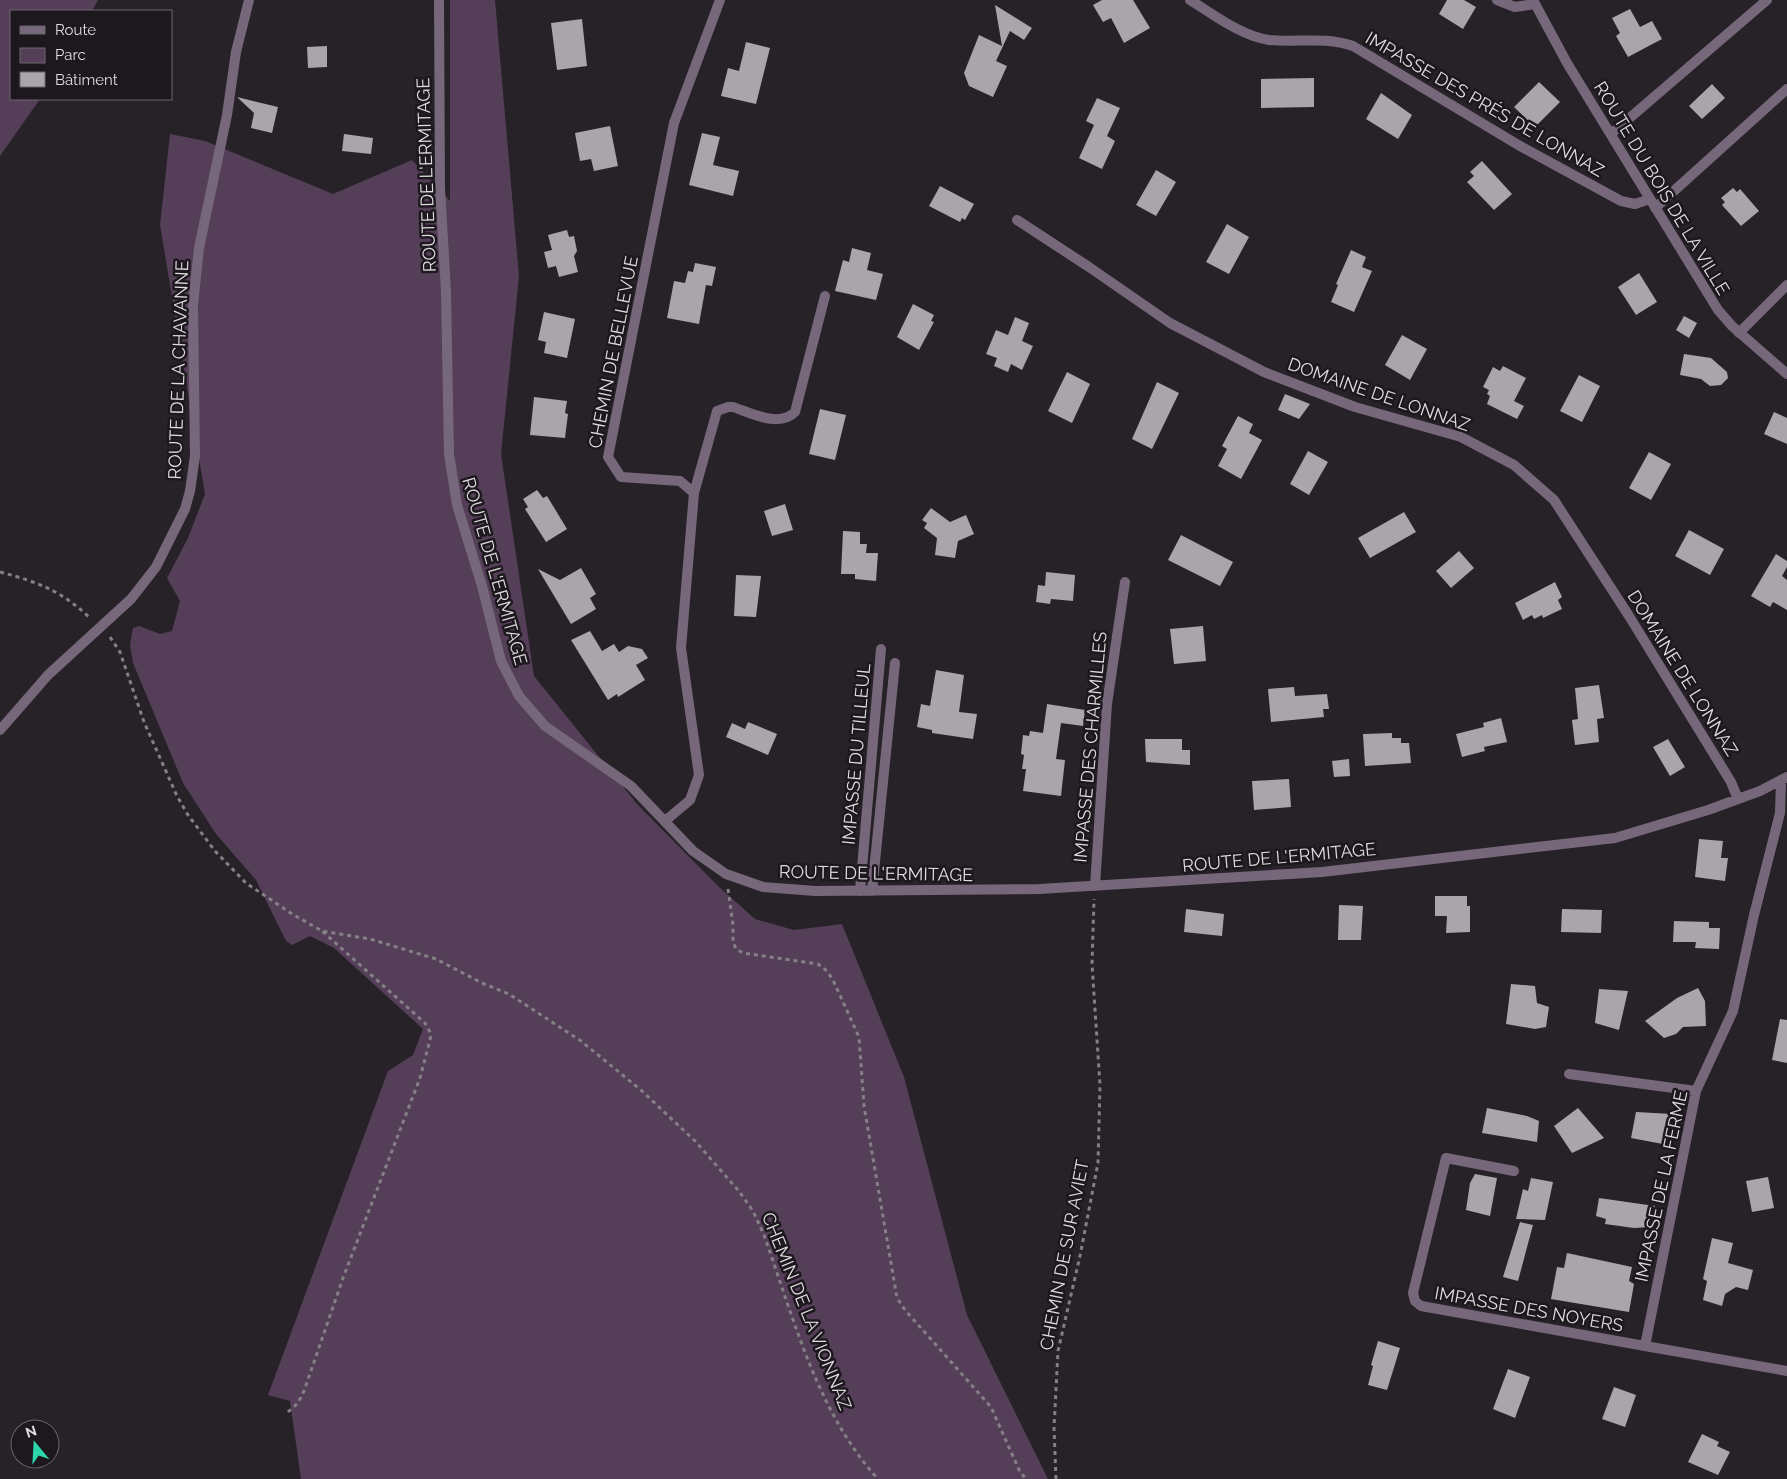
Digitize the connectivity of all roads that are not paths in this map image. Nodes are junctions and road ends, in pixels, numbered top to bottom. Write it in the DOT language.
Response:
graph roads {
  1 [pos="250,0"];
  2 [pos="439,0"];
  3 [pos="720,0"];
  4 [pos="1190,0"];
  5 [pos="1497,0"];
  6 [pos="1767,0"];
  7 [pos="1534,2"];
  8 [pos="1787,90"];
  9 [pos="1610,134"];
  10 [pos="1652,204"];
  11 [pos="1017,220"];
  12 [pos="1787,285"];
  13 [pos="825,296"];
  14 [pos="1739,333"];
  15 [pos="1787,374"];
  16 [pos="694,493"];
  17 [pos="1125,582"];
  18 [pos="881,649"];
  19 [pos="895,663"];
  20 [pos="0,730"];
  21 [pos="1784,779"];
  22 [pos="1738,800"];
  23 [pos="665,821"];
  24 [pos="1095,886"];
  25 [pos="860,891"];
  26 [pos="872,891"];
  27 [pos="1569,1074"];
  28 [pos="1696,1091"];
  29 [pos="1514,1171"];
  30 [pos="1645,1346"];
  31 [pos="1787,1371"];
  1 -- 20 [label="street, ROUTE DE LA CHAVANNE"];
  2 -- 23 [label="street, ROUTE DE L'ERMITAGE"];
  3 -- 16 [label="street, CHEMIN DE BELLEVUE"];
  4 -- 10 [label="street, IMPASSE DES PRÉS DE LONNAZ"];
  5 -- 7 [label="street"];
  6 -- 9 [label="street"];
  7 -- 9 [label="street, ROUTE DU BOIS DE LA VILLE"];
  8 -- 10 [label="street"];
  9 -- 10 [label="street, ROUTE DU BOIS DE LA VILLE"];
  10 -- 14 [label="street, ROUTE DU BOIS DE LA VILLE"];
  11 -- 22 [label="street, DOMAINE DE LONNAZ"];
  12 -- 14 [label="street"];
  13 -- 16 [label="street"];
  14 -- 15 [label="street, ROUTE DU BOIS DE LA VILLE"];
  16 -- 23 [label="street"];
  17 -- 24 [label="street, IMPASSE DES CHARMILLES"];
  18 -- 25 [label="street, IMPASSE DU TILLEUL"];
  19 -- 26 [label="street"];
  21 -- 22 [label="street, ROUTE DE L'ERMITAGE"];
  21 -- 28 [label="street, IMPASSE DE LA FERME"];
  22 -- 24 [label="street, ROUTE DE L'ERMITAGE"];
  23 -- 25 [label="street, ROUTE DE L'ERMITAGE"];
  24 -- 26 [label="street, ROUTE DE L'ERMITAGE"];
  25 -- 26 [label="street, ROUTE DE L'ERMITAGE"];
  27 -- 28 [label="street"];
  28 -- 30 [label="street, IMPASSE DE LA FERME"];
  29 -- 30 [label="street, IMPASSE DES NOYERS"];
  30 -- 31 [label="street"];
}
